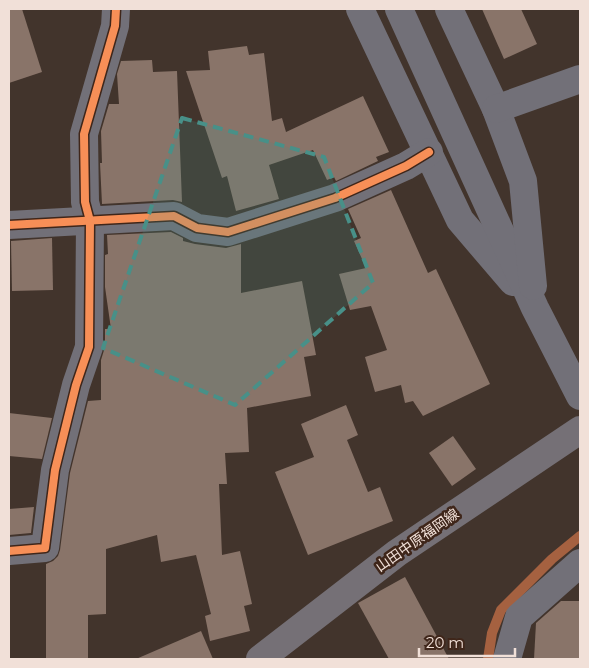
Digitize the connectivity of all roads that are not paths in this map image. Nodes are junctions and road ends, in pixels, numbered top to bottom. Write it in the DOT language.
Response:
graph roads {
  1 [pos="116,9"];
  2 [pos="360,9"];
  3 [pos="399,9"];
  4 [pos="449,9"];
  5 [pos="580,79"];
  6 [pos="496,109"];
  7 [pos="429,152"];
  8 [pos="90,221"];
  9 [pos="9,225"];
  10 [pos="535,308"];
  11 [pos="580,396"];
  12 [pos="580,430"];
  13 [pos="9,551"];
  14 [pos="580,564"];
  15 [pos="260,659"];
  16 [pos="507,659"];
  1 -- 8 [label="street"];
  2 -- 7 [label="street"];
  3 -- 10 [label="street"];
  4 -- 6 [label="street"];
  5 -- 6 [label="street"];
  6 -- 10 [label="street"];
  7 -- 8 [label="street"];
  7 -- 10 [label="street"];
  8 -- 9 [label="street"];
  8 -- 13 [label="street"];
  10 -- 11 [label="street"];
  12 -- 15 [label="main road, 山田中原福岡線"];
  14 -- 16 [label="street"];
}
